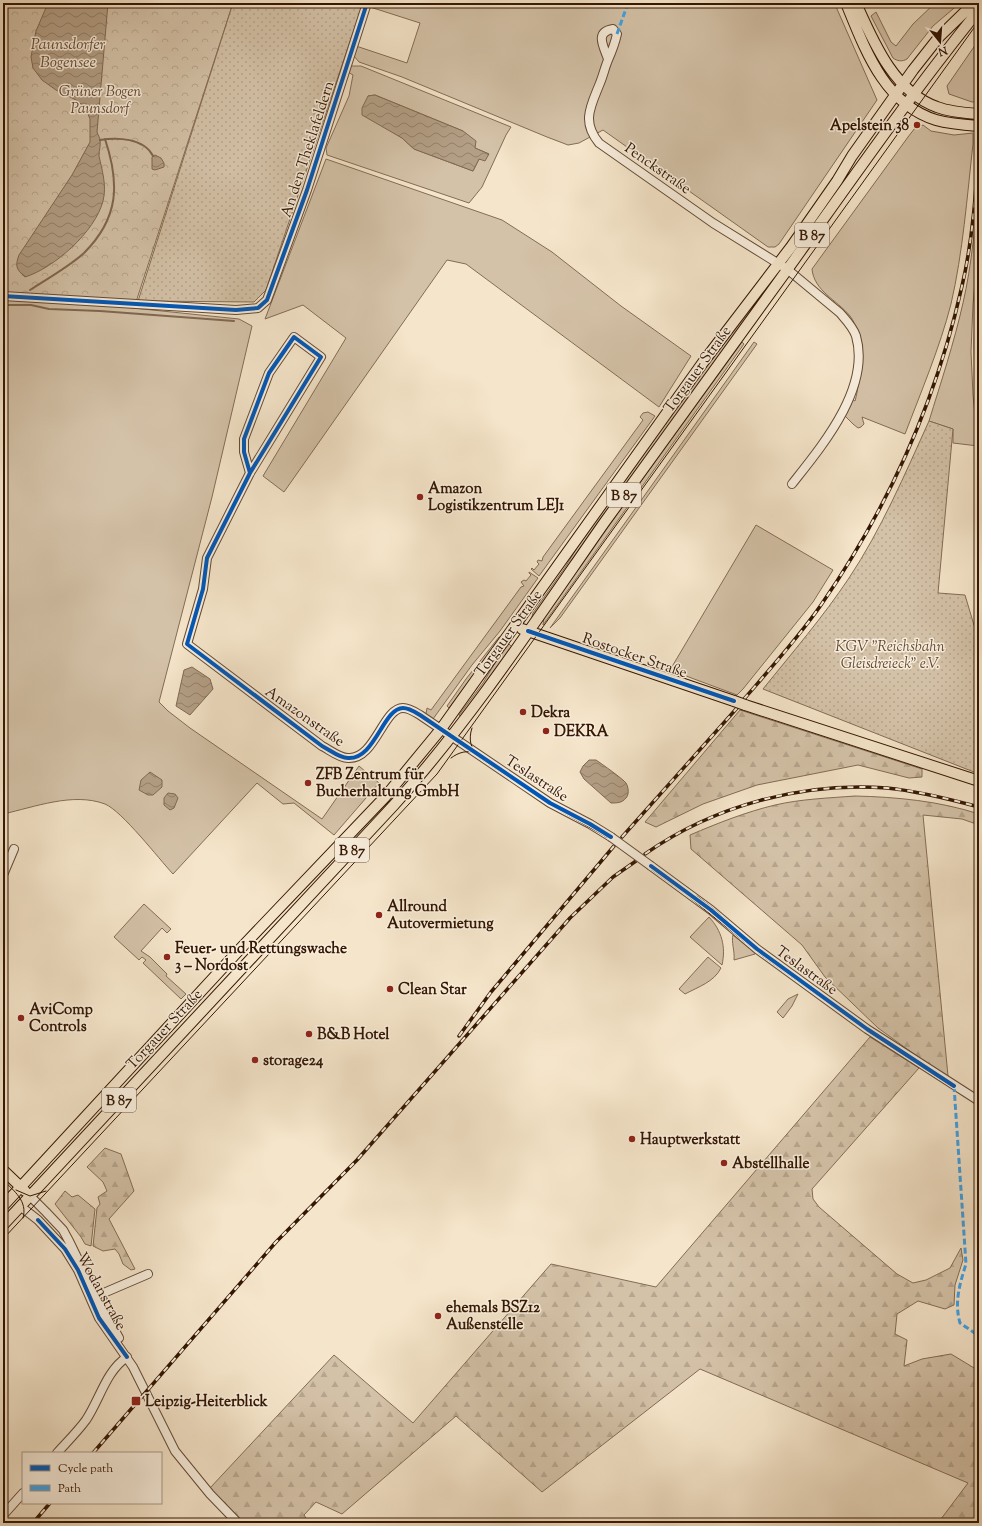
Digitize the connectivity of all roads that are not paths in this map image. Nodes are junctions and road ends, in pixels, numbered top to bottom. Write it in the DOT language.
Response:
graph roads {
  1 [pos="367,3"];
  2 [pos="846,3"];
  3 [pos="856,3"];
  4 [pos="974,3"];
  5 [pos="979,10"];
  6 [pos="608,59"];
  7 [pos="902,84"];
  8 [pos="913,94"];
  9 [pos="895,95"];
  10 [pos="906,104"];
  11 [pos="977,114"];
  12 [pos="976,126"];
  13 [pos="778,263"];
  14 [pos="787,270"];
  15 [pos="3,296"];
  16 [pos="250,473"];
  17 [pos="792,484"];
  18 [pos="515,626"];
  19 [pos="528,631"];
  20 [pos="441,729"];
  21 [pos="452,736"];
  22 [pos="979,781"];
  23 [pos="14,849"];
  24 [pos="3,875"];
  25 [pos="979,1101"];
  26 [pos="3,1170"];
  27 [pos="21,1187"];
  28 [pos="30,1196"];
  29 [pos="5,1200"];
  30 [pos="20,1206"];
  31 [pos="3,1225"];
  32 [pos="148,1274"];
  33 [pos="94,1298"];
  34 [pos="128,1357"];
  35 [pos="58,1452"];
  36 [pos="22,1494"];
  37 [pos="6,1512"];
  38 [pos="238,1523"];
  1 -- 15 [label="street, An den Theklafeldern"];
  2 -- 9 [label="main road"];
  3 -- 7 [label="main road"];
  4 -- 7 [label="main road, Torgauer Straße / B 87"];
  5 -- 8 [label="main road, Torgauer Straße / B 87"];
  6 -- 13 [label="street, Penckstraße"];
  7 -- 8 [label="main road"];
  7 -- 9 [label="main road, Torgauer Straße / B 87"];
  8 -- 10 [label="main road, Torgauer Straße / B 87"];
  8 -- 11 [label="main road"];
  9 -- 10 [label="main road"];
  9 -- 13 [label="main road, Torgauer Straße / B 87"];
  10 -- 12 [label="main road"];
  10 -- 14 [label="main road, Torgauer Straße / B 87"];
  13 -- 14 [label="street, Penckstraße"];
  13 -- 18 [label="main road, Torgauer Straße / B 87"];
  14 -- 17 [label="street, Penckstraße"];
  14 -- 19 [label="main road, Torgauer Straße / B 87"];
  16 -- 16 [label="street"];
  16 -- 20 [label="street, Amazonstraße"];
  18 -- 19 [label="main road, Rostocker Straße"];
  18 -- 20 [label="main road, Torgauer Straße / B 87"];
  19 -- 21 [label="main road, Torgauer Straße / B 87"];
  19 -- 22 [label="main road, Rostocker Straße, bridge"];
  20 -- 21 [label="street, Amazonstraße"];
  20 -- 27 [label="main road, Torgauer Straße / B 87"];
  21 -- 25 [label="street, Teslastraße, bridge"];
  21 -- 28 [label="main road, Torgauer Straße / B 87"];
  23 -- 24 [label="street"];
  26 -- 27 [label="main road, Wodanstraße"];
  27 -- 28 [label="main road, Wodanstraße"];
  27 -- 29 [label="main road, Torgauer Straße / B 87"];
  28 -- 30 [label="main road, Torgauer Straße / B 87"];
  28 -- 33 [label="street, Wodanstraße"];
  29 -- 30 [label="main road, Wodanstraße"];
  30 -- 31 [label="main road, Torgauer Straße / B 87"];
  30 -- 33 [label="street, Wodanstraße"];
  32 -- 33 [label="street"];
  33 -- 34 [label="street, Wodanstraße"];
  34 -- 35 [label="street"];
  34 -- 38 [label="street, Wodanstraße"];
  36 -- 37 [label="street"];
}
